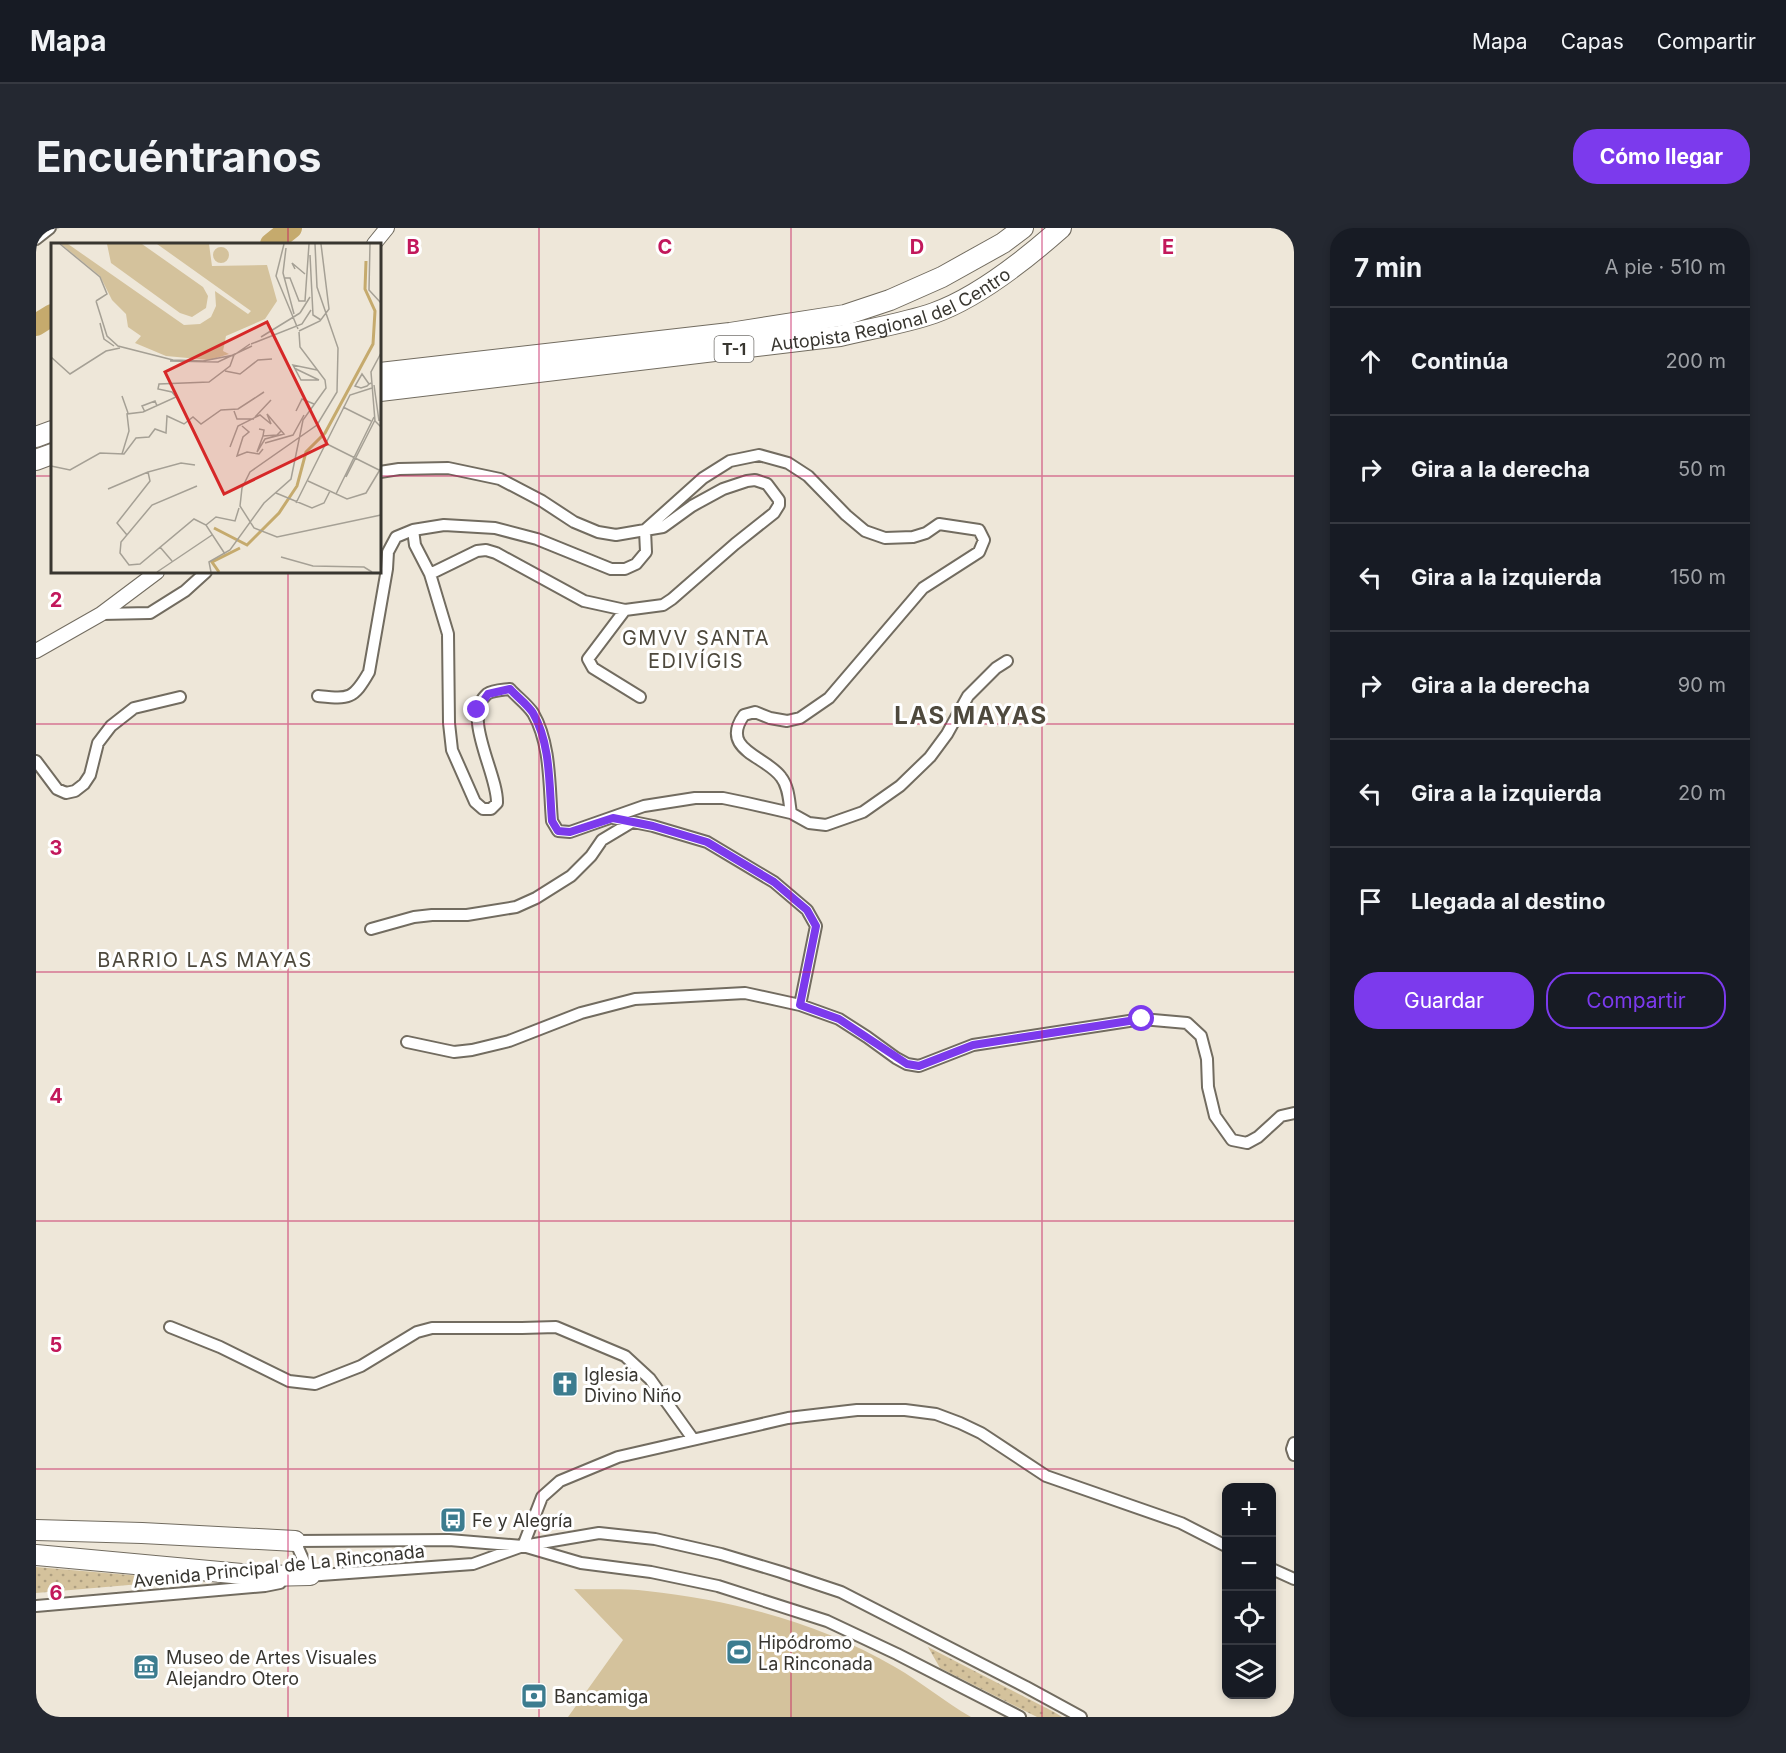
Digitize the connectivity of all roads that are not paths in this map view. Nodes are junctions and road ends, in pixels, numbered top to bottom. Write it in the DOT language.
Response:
graph roads {
  1 [pos="387,228"];
  2 [pos="1023,228"];
  3 [pos="1061,228"];
  4 [pos="375,243"];
  5 [pos="381,373"];
  6 [pos="381,391"];
  7 [pos="51,431"];
  8 [pos="36,436"];
  9 [pos="51,454"];
  10 [pos="36,460"];
  11 [pos="381,472"];
  12 [pos="413,530"];
  13 [pos="645,530"];
  14 [pos="156,573"];
  15 [pos="205,573"];
  16 [pos="430,574"];
  17 [pos="625,610"];
  18 [pos="100,614"];
  19 [pos="36,651"];
  20 [pos="1007,661"];
  21 [pos="318,696"];
  22 [pos="180,697"];
  23 [pos="640,698"];
  24 [pos="36,761"];
  25 [pos="791,813"];
  26 [pos="613,818"];
  27 [pos="632,822"];
  28 [pos="371,929"];
  29 [pos="800,1005"];
  30 [pos="407,1042"];
  31 [pos="1294,1113"];
  32 [pos="170,1327"];
  33 [pos="693,1439"];
  34 [pos="1294,1443"];
  35 [pos="1294,1455"];
  36 [pos="36,1530"];
  37 [pos="295,1541"];
  38 [pos="1222,1544"];
  39 [pos="523,1546"];
  40 [pos="36,1555"];
  41 [pos="1276,1571"];
  42 [pos="310,1575"];
  43 [pos="1294,1580"];
  44 [pos="36,1606"];
  45 [pos="1020,1717"];
  46 [pos="1081,1717"];
  1 -- 4 [label="street"];
  2 -- 5 [label="highway, Autopista Regional del Centro / T-1"];
  3 -- 6 [label="highway, Autopista Regional del Centro / T-1"];
  7 -- 8 [label="highway"];
  9 -- 10 [label="highway"];
  11 -- 13 [label="street"];
  12 -- 13 [label="street"];
  12 -- 16 [label="street"];
  12 -- 21 [label="street"];
  13 -- 17 [label="street"];
  13 -- 25 [label="street"];
  14 -- 18 [label="street"];
  15 -- 18 [label="street"];
  16 -- 17 [label="street"];
  16 -- 26 [label="street"];
  17 -- 23 [label="street"];
  18 -- 19 [label="street"];
  20 -- 25 [label="street"];
  22 -- 24 [label="street"];
  25 -- 26 [label="street"];
  26 -- 27 [label="street"];
  27 -- 28 [label="street"];
  27 -- 29 [label="street"];
  29 -- 30 [label="street"];
  29 -- 31 [label="street"];
  32 -- 33 [label="street"];
  33 -- 38 [label="street"];
  33 -- 39 [label="street"];
  34 -- 35 [label="street"];
  36 -- 37 [label="highway"];
  37 -- 39 [label="street, Avenida Principal de La Rinconada"];
  37 -- 42 [label="street"];
  39 -- 42 [label="street, Avenida Principal de La Rinconada"];
  39 -- 45 [label="street, Avenida Principal de La Rinconada"];
  39 -- 46 [label="street, Avenida Principal de La Rinconada"];
  40 -- 42 [label="highway"];
  41 -- 43 [label="street"];
  42 -- 44 [label="street, Avenida Principal de La Rinconada"];
}
